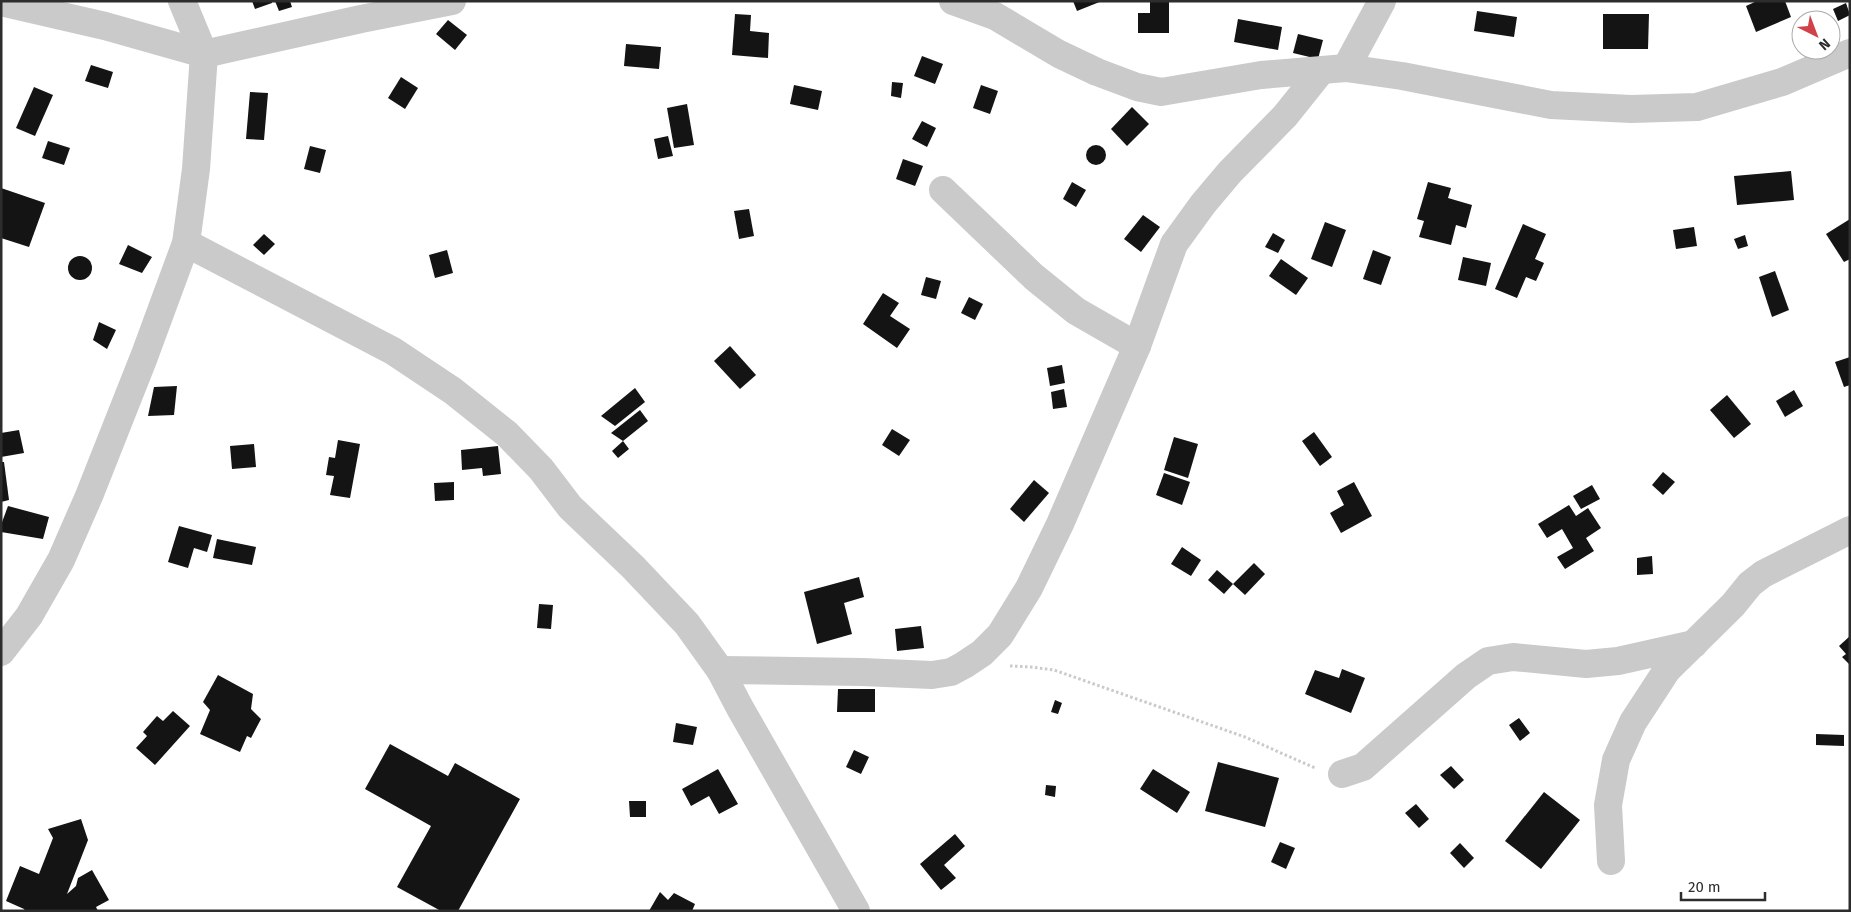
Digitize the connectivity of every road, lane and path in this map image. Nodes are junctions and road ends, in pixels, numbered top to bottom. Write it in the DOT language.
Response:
graph roads {
  1 [pos="182,1"];
  2 [pos="452,1"];
  3 [pos="953,1"];
  4 [pos="1382,1"];
  5 [pos="1,2"];
  6 [pos="1850,53"];
  7 [pos="204,54"];
  8 [pos="1334,70"];
  9 [pos="943,190"];
  10 [pos="186,243"];
  11 [pos="1137,346"];
  12 [pos="1850,530"];
  13 [pos="1694,644"];
  14 [pos="1,652"];
  15 [pos="964,665"];
  16 [pos="720,670"];
  17 [pos="1342,774"];
  18 [pos="1611,862"];
  19 [pos="856,911"];
  1 -- 7 [label="street"];
  2 -- 7 [label="street"];
  3 -- 8 [label="street"];
  4 -- 8 [label="street"];
  5 -- 7 [label="street"];
  6 -- 8 [label="street"];
  7 -- 10 [label="street"];
  8 -- 11 [label="street"];
  9 -- 11 [label="street"];
  10 -- 14 [label="street"];
  10 -- 16 [label="street"];
  11 -- 15 [label="street"];
  12 -- 13 [label="street"];
  13 -- 17 [label="street"];
  13 -- 18 [label="street"];
  15 -- 16 [label="street"];
  15 -- 17 [label="path"];
  16 -- 19 [label="street"];
}
